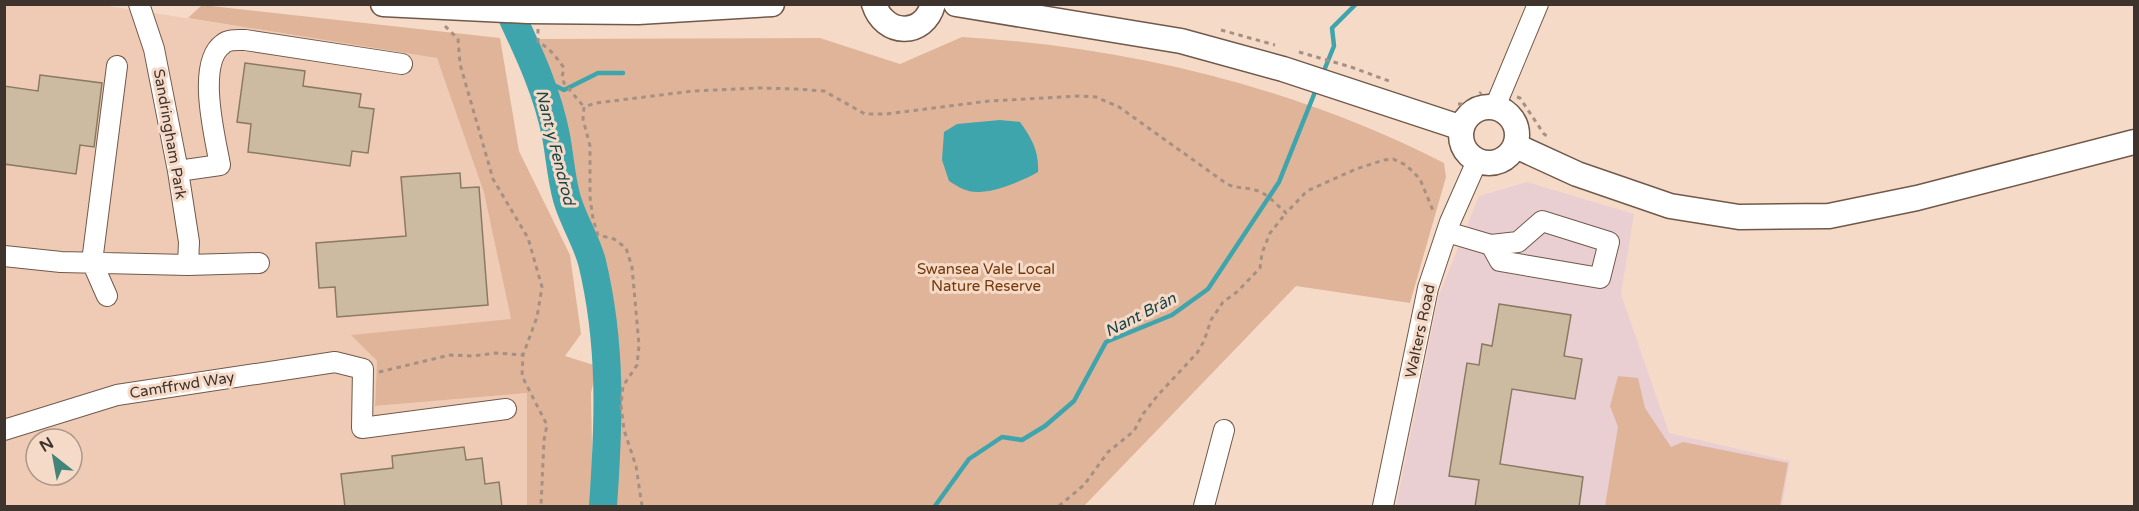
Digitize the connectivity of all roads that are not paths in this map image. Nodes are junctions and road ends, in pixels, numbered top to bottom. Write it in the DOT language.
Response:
graph roads {
  1 [pos="139,4"];
  2 [pos="383,4"];
  3 [pos="772,4"];
  4 [pos="874,4"];
  5 [pos="933,4"];
  6 [pos="956,4"];
  7 [pos="1538,4"];
  8 [pos="402,64"];
  9 [pos="117,66"];
  10 [pos="1498,100"];
  11 [pos="1462,128"];
  12 [pos="2134,142"];
  13 [pos="1516,146"];
  14 [pos="1477,161"];
  15 [pos="178,171"];
  16 [pos="1449,227"];
  17 [pos="1491,245"];
  18 [pos="4,256"];
  19 [pos="92,262"];
  20 [pos="259,263"];
  21 [pos="188,265"];
  22 [pos="106,296"];
  23 [pos="506,409"];
  24 [pos="4,430"];
  25 [pos="1224,430"];
  26 [pos="1204,507"];
  27 [pos="1383,507"];
  1 -- 15 [label="street, Sandringham Park"];
  2 -- 3 [label="main road"];
  4 -- 5 [label="main road"];
  6 -- 11 [label="main road"];
  7 -- 10 [label="street"];
  8 -- 15 [label="street"];
  9 -- 19 [label="street"];
  10 -- 11 [label="main road"];
  10 -- 13 [label="main road"];
  11 -- 14 [label="main road"];
  12 -- 13 [label="main road"];
  13 -- 14 [label="main road"];
  14 -- 16 [label="street, Walters Road"];
  15 -- 21 [label="street, Sandringham Park"];
  16 -- 17 [label="street"];
  16 -- 27 [label="street, Walters Road"];
  17 -- 17 [label="street"];
  18 -- 19 [label="street"];
  19 -- 21 [label="street"];
  19 -- 22 [label="street"];
  20 -- 21 [label="street"];
  23 -- 24 [label="street, Camffrwd Way"];
  25 -- 26 [label="street"];
}
